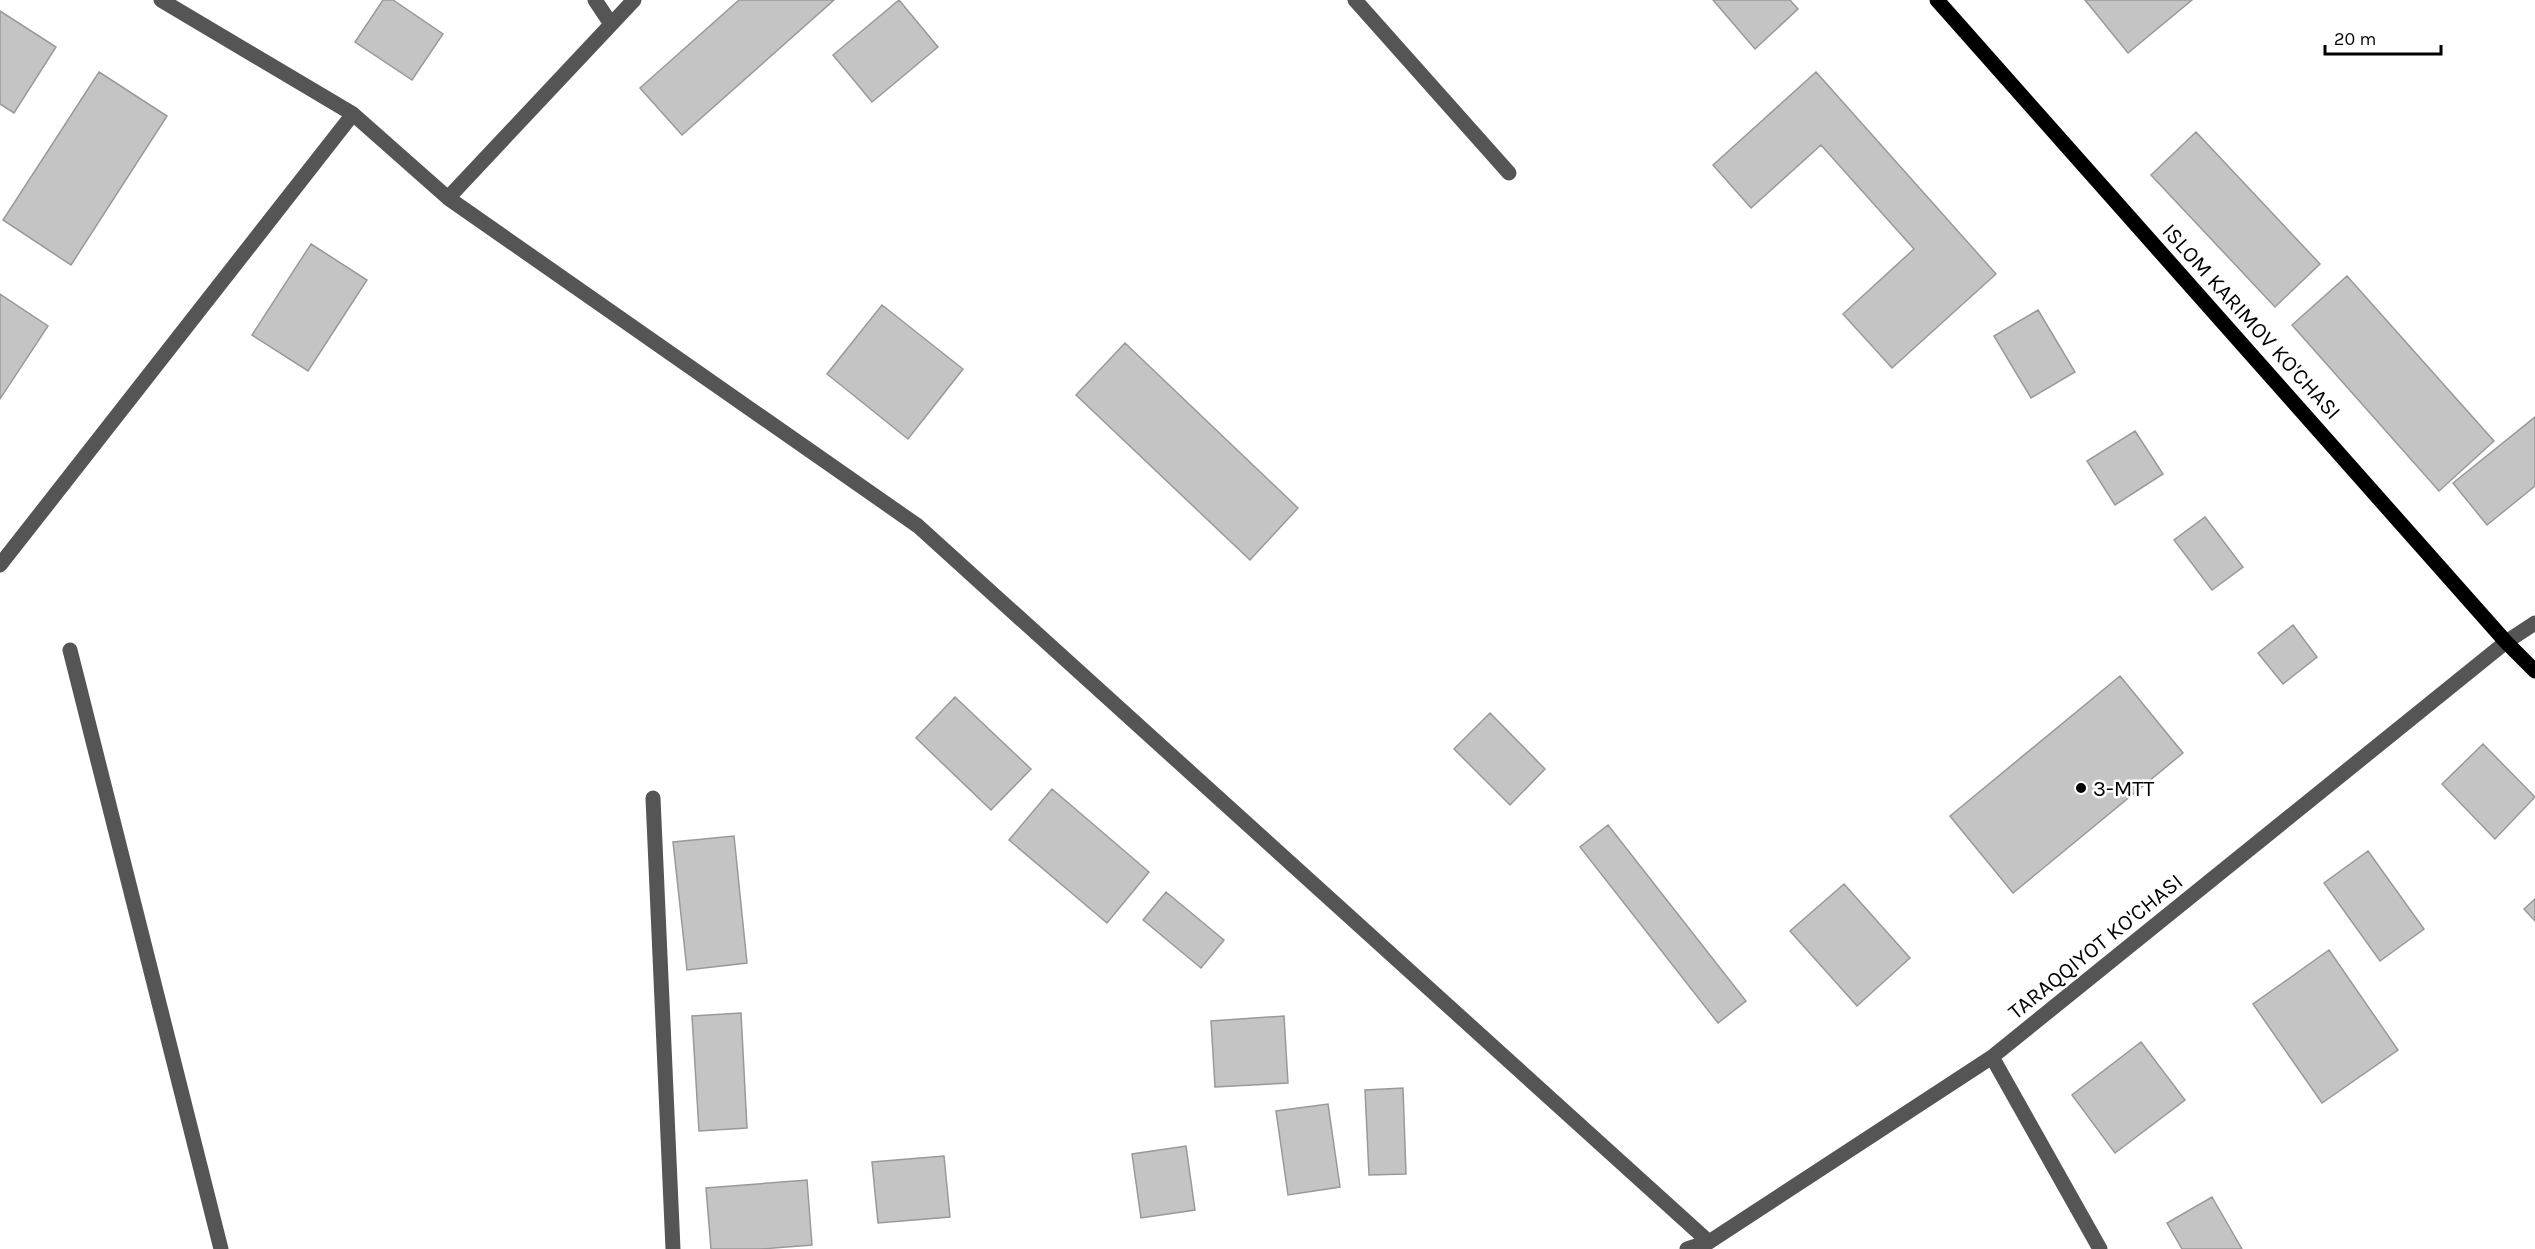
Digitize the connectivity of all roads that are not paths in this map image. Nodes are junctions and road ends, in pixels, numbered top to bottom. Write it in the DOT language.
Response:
graph roads {
  1 [pos="160,0"];
  2 [pos="595,0"];
  3 [pos="634,0"];
  4 [pos="1355,0"];
  5 [pos="1937,0"];
  6 [pos="611,24"];
  7 [pos="353,114"];
  8 [pos="1509,173"];
  9 [pos="448,198"];
  10 [pos="0,565"];
  11 [pos="2535,622"];
  12 [pos="2506,642"];
  13 [pos="70,650"];
  14 [pos="2535,671"];
  15 [pos="653,798"];
  16 [pos="1992,1057"];
  17 [pos="1709,1242"];
  18 [pos="220,1249"];
  19 [pos="673,1249"];
  20 [pos="1688,1249"];
  21 [pos="2100,1249"];
  1 -- 7 [label="street"];
  2 -- 6 [label="street"];
  3 -- 6 [label="street"];
  4 -- 8 [label="street"];
  5 -- 12 [label="main road, ISLOM KARIMOV KO'CHASI"];
  6 -- 9 [label="street"];
  7 -- 9 [label="street"];
  7 -- 10 [label="street"];
  9 -- 17 [label="street"];
  11 -- 12 [label="street, TARAQQIYOT KO'CHASI"];
  12 -- 14 [label="main road, ISLOM KARIMOV KO'CHASI"];
  12 -- 16 [label="street, TARAQQIYOT KO'CHASI"];
  13 -- 18 [label="street"];
  15 -- 19 [label="street"];
  16 -- 17 [label="street, TARAQQIYOT KO'CHASI"];
  16 -- 21 [label="street"];
  17 -- 20 [label="street, TARAQQIYOT KO'CHASI"];
}
